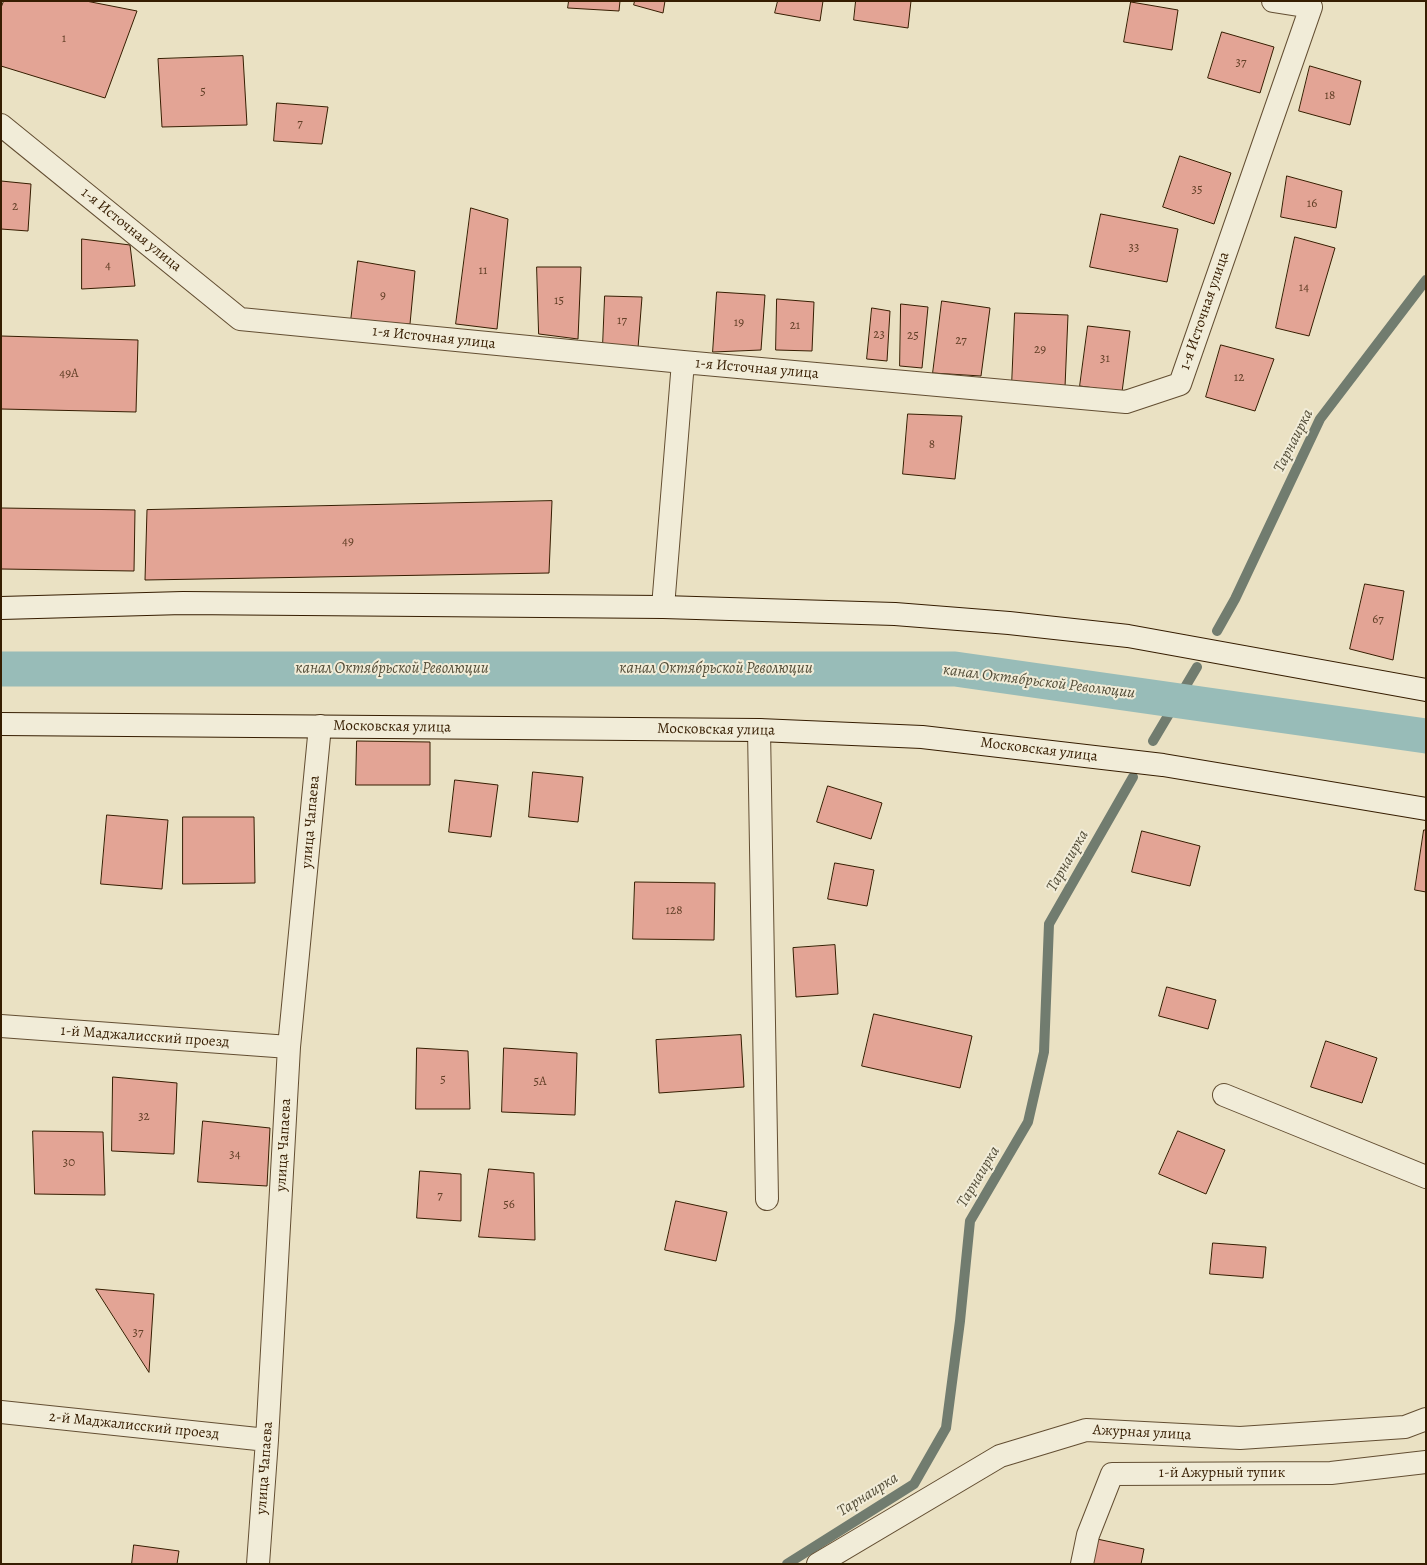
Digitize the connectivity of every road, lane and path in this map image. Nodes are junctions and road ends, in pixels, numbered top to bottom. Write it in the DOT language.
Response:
graph roads {
  1 [pos="1272,1"];
  2 [pos="1,125"];
  3 [pos="683,362"];
  4 [pos="663,607"];
  5 [pos="1,608"];
  6 [pos="1426,690"];
  7 [pos="1,724"];
  8 [pos="320,726"];
  9 [pos="758,730"];
  10 [pos="1426,810"];
  11 [pos="1,1026"];
  12 [pos="289,1047"];
  13 [pos="1224,1095"];
  14 [pos="1426,1177"];
  15 [pos="767,1199"];
  16 [pos="1,1412"];
  17 [pos="1426,1419"];
  18 [pos="267,1440"];
  19 [pos="1426,1462"];
  20 [pos="258,1564"];
  21 [pos="818,1564"];
  22 [pos="1082,1564"];
  1 -- 3 [label="street, 1-я Источная улица"];
  2 -- 3 [label="street, 1-я Источная улица"];
  3 -- 4 [label="street"];
  4 -- 5 [label="street"];
  4 -- 6 [label="street"];
  7 -- 8 [label="street, Московская улица"];
  8 -- 9 [label="street, Московская улица"];
  8 -- 12 [label="street, улица Чапаева"];
  9 -- 10 [label="street, Московская улица"];
  9 -- 15 [label="street"];
  11 -- 12 [label="street, 1-й Маджалисский проезд"];
  12 -- 18 [label="street, улица Чапаева"];
  13 -- 14 [label="street"];
  16 -- 18 [label="street, 2-й Маджалисский проезд"];
  17 -- 21 [label="street, Ажурная улица"];
  18 -- 20 [label="street, улица Чапаева"];
  19 -- 22 [label="street, 1-й Ажурный тупик"];
}
